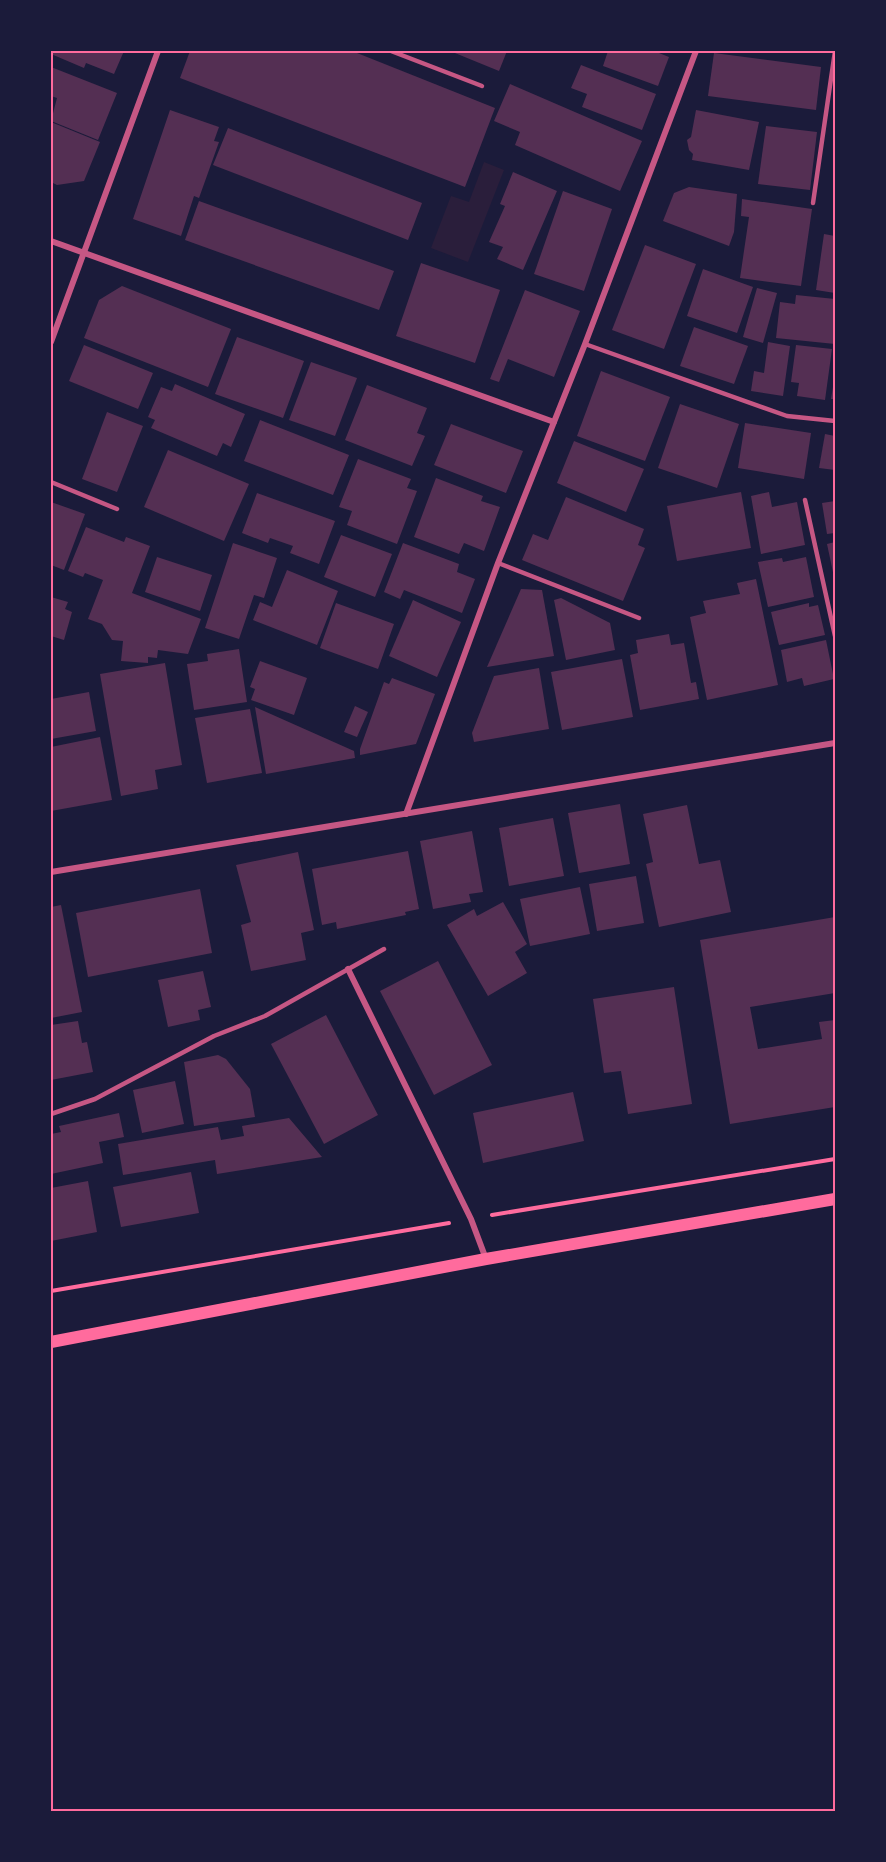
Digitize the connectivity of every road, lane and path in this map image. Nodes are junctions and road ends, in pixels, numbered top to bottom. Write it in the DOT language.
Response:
graph roads {
  1 [pos="158,51"];
  2 [pos="391,51"];
  3 [pos="696,51"];
  4 [pos="835,51"];
  5 [pos="482,86"];
  6 [pos="813,203"];
  7 [pos="51,242"];
  8 [pos="84,255"];
  9 [pos="51,342"];
  10 [pos="585,344"];
  11 [pos="835,421"];
  12 [pos="554,422"];
  13 [pos="51,482"];
  14 [pos="805,500"];
  15 [pos="117,509"];
  16 [pos="498,563"];
  17 [pos="639,618"];
  18 [pos="835,636"];
  19 [pos="835,743"];
  20 [pos="406,814"];
  21 [pos="51,873"];
  22 [pos="384,949"];
  23 [pos="348,969"];
  24 [pos="51,1114"];
  25 [pos="835,1159"];
  26 [pos="835,1199"];
  27 [pos="471,1219"];
  28 [pos="486,1259"];
  29 [pos="51,1291"];
  30 [pos="51,1342"];
  1 -- 8 [label="street"];
  2 -- 5 [label="lane"];
  3 -- 10 [label="street"];
  4 -- 6 [label="lane"];
  7 -- 8 [label="street"];
  8 -- 9 [label="street"];
  8 -- 12 [label="street"];
  10 -- 11 [label="lane"];
  10 -- 12 [label="street"];
  12 -- 16 [label="street"];
  13 -- 15 [label="lane"];
  14 -- 18 [label="lane"];
  16 -- 17 [label="lane"];
  16 -- 20 [label="street"];
  19 -- 20 [label="street"];
  20 -- 21 [label="street"];
  22 -- 23 [label="lane"];
  23 -- 24 [label="lane"];
  23 -- 27 [label="street"];
  25 -- 27 [label="path"];
  26 -- 28 [label="main road"];
  27 -- 28 [label="street"];
  27 -- 29 [label="path"];
  28 -- 30 [label="main road"];
}
